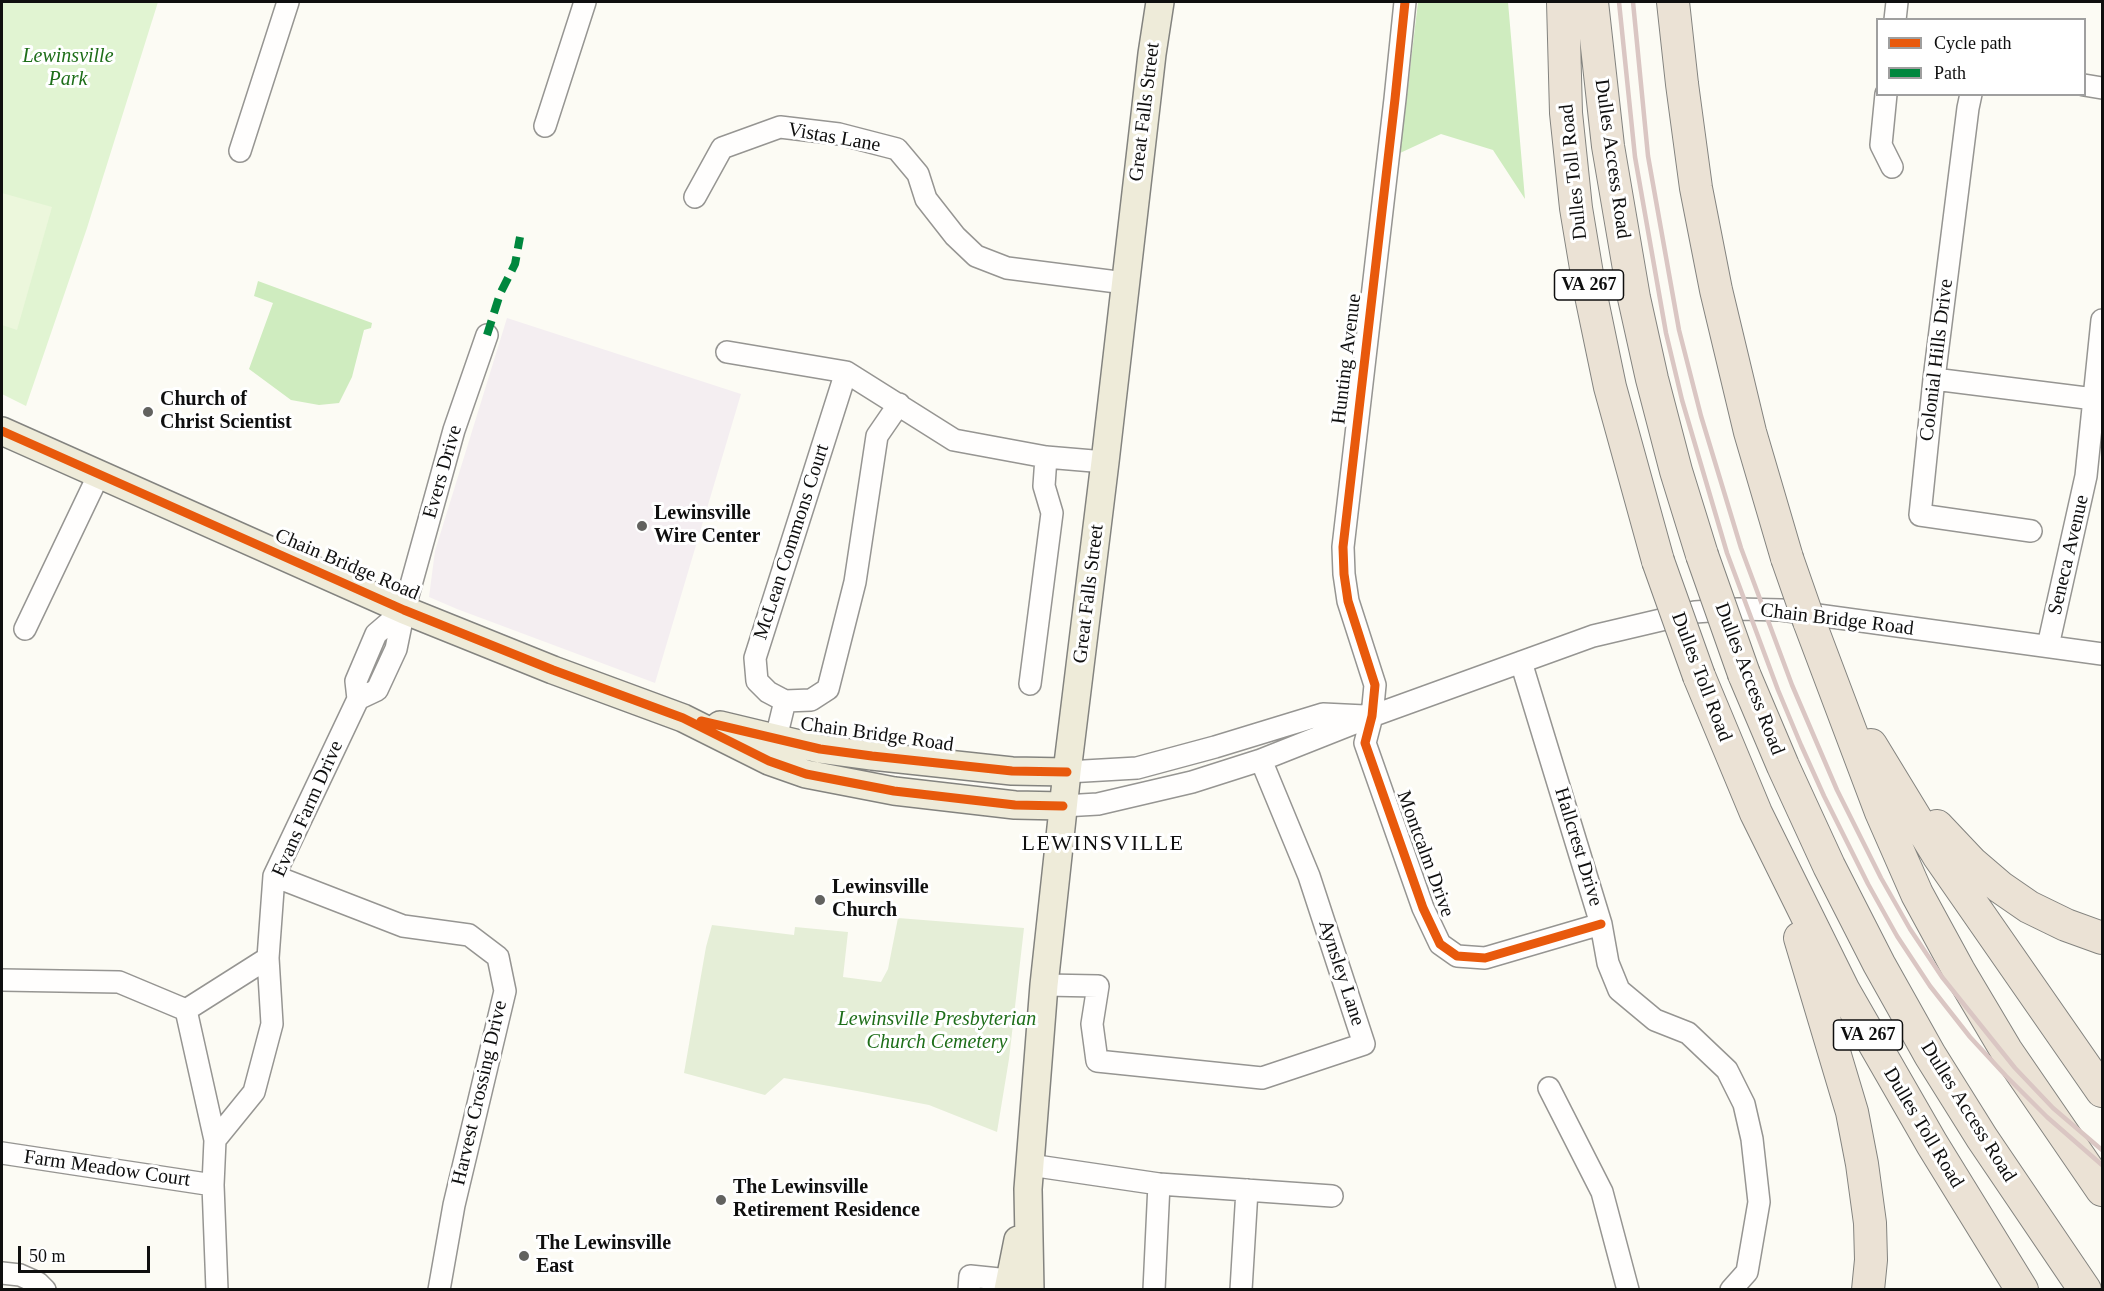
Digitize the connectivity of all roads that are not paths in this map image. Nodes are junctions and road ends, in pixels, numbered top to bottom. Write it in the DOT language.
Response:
graph roads {
  1 [pos="288,2"];
  2 [pos="585,2"];
  3 [pos="1160,2"];
  4 [pos="1405,2"];
  5 [pos="1563,2"];
  6 [pos="1592,2"];
  7 [pos="1673,2"];
  8 [pos="1897,2"];
  9 [pos="1895,18"];
  10 [pos="2086,86"];
  11 [pos="2103,88"];
  12 [pos="1887,96"];
  13 [pos="1971,96"];
  14 [pos="545,126"];
  15 [pos="240,151"];
  16 [pos="1892,167"];
  17 [pos="695,196"];
  18 [pos="1125,284"];
  19 [pos="2103,320"];
  20 [pos="487,335"];
  21 [pos="727,352"];
  22 [pos="846,372"];
  23 [pos="1934,379"];
  24 [pos="2099,400"];
  25 [pos="899,404"];
  26 [pos="2,431"];
  27 [pos="1046,457"];
  28 [pos="1105,462"];
  29 [pos="99,474"];
  30 [pos="2031,531"];
  31 [pos="404,610"];
  32 [pos="25,629"];
  33 [pos="2048,646"];
  34 [pos="2103,654"];
  35 [pos="1521,662"];
  36 [pos="1835,681"];
  37 [pos="1030,684"];
  38 [pos="785,701"];
  39 [pos="1372,716"];
  40 [pos="684,718"];
  41 [pos="776,738"];
  42 [pos="1870,743"];
  43 [pos="1261,760"];
  44 [pos="1067,772"];
  45 [pos="1063,806"];
  46 [pos="1756,813"];
  47 [pos="274,876"];
  48 [pos="1601,924"];
  49 [pos="2103,938"];
  50 [pos="268,958"];
  51 [pos="2,980"];
  52 [pos="1044,984"];
  53 [pos="186,1010"];
  54 [pos="1549,1088"];
  55 [pos="2103,1090"];
  56 [pos="215,1140"];
  57 [pos="2,1153"];
  58 [pos="1029,1177"];
  59 [pos="1159,1184"];
  60 [pos="213,1185"];
  61 [pos="1247,1190"];
  62 [pos="2103,1190"];
  63 [pos="1332,1196"];
  64 [pos="2,1273"];
  65 [pos="1016,1286"];
  66 [pos="45,1290"];
  67 [pos="217,1290"];
  68 [pos="439,1290"];
  69 [pos="969,1290"];
  70 [pos="1154,1290"];
  71 [pos="1241,1290"];
  72 [pos="1628,1290"];
  73 [pos="1731,1290"];
  74 [pos="1868,1290"];
  75 [pos="2022,1290"];
  76 [pos="2085,1290"];
  1 -- 15 [label="street"];
  2 -- 14 [label="street"];
  3 -- 18 [label="main road, Great Falls Street"];
  4 -- 39 [label="street, Hunting Avenue"];
  5 -- 46 [label="highway, Dulles Toll Road / VA 267, bridge"];
  6 -- 76 [label="highway, Dulles Access Road, bridge"];
  7 -- 36 [label="highway, bridge"];
  8 -- 9 [label="street"];
  10 -- 11 [label="street"];
  12 -- 16 [label="street"];
  13 -- 23 [label="street, Colonial Hills Drive"];
  17 -- 18 [label="street, Vistas Lane"];
  18 -- 28 [label="main road, Great Falls Street"];
  19 -- 24 [label="street, Seneca Avenue"];
  20 -- 31 [label="street, Evers Drive"];
  21 -- 22 [label="street"];
  22 -- 25 [label="street"];
  22 -- 38 [label="street, McLean Commons Court"];
  23 -- 24 [label="street"];
  23 -- 30 [label="street, Colonial Hills Drive"];
  24 -- 33 [label="street, Seneca Avenue"];
  25 -- 27 [label="street"];
  25 -- 38 [label="street"];
  26 -- 29 [label="main road, Chain Bridge Road"];
  27 -- 28 [label="street"];
  27 -- 37 [label="street"];
  28 -- 44 [label="main road, Great Falls Street"];
  29 -- 31 [label="main road, Chain Bridge Road"];
  29 -- 32 [label="street"];
  31 -- 40 [label="main road, Chain Bridge Road"];
  31 -- 47 [label="street, Evans Farm Drive"];
  33 -- 34 [label="street, Chain Bridge Road"];
  33 -- 35 [label="street, Chain Bridge Road"];
  35 -- 39 [label="street, Chain Bridge Road"];
  35 -- 48 [label="street, Hallcrest Drive"];
  36 -- 42 [label="highway"];
  36 -- 62 [label="highway"];
  38 -- 41 [label="street"];
  39 -- 43 [label="street, Chain Bridge Road"];
  39 -- 44 [label="street, Chain Bridge Road"];
  39 -- 48 [label="street, Montcalm Drive"];
  40 -- 41 [label="main road, Chain Bridge Road"];
  40 -- 45 [label="main road, Chain Bridge Road"];
  41 -- 44 [label="main road, Chain Bridge Road"];
  42 -- 49 [label="highway"];
  42 -- 55 [label="highway"];
  43 -- 45 [label="street, Chain Bridge Road"];
  43 -- 52 [label="street, Aynsley Lane"];
  44 -- 45 [label="main road, Great Falls Street"];
  45 -- 52 [label="main road, Great Falls Street"];
  46 -- 74 [label="highway"];
  46 -- 75 [label="highway, Dulles Toll Road / VA 267"];
  47 -- 50 [label="street, Evans Farm Drive"];
  47 -- 68 [label="street, Harvest Crossing Drive"];
  48 -- 73 [label="street, Hallcrest Drive"];
  50 -- 53 [label="street"];
  50 -- 56 [label="street, Evans Farm Drive"];
  51 -- 53 [label="street"];
  52 -- 58 [label="main road, Great Falls Street"];
  53 -- 56 [label="street"];
  54 -- 72 [label="street"];
  56 -- 60 [label="street"];
  57 -- 60 [label="street, Farm Meadow Court"];
  58 -- 59 [label="street"];
  58 -- 65 [label="main road, Great Falls Street"];
  59 -- 61 [label="street"];
  59 -- 70 [label="street"];
  60 -- 67 [label="street"];
  61 -- 63 [label="street"];
  61 -- 71 [label="street"];
  64 -- 66 [label="street"];
  65 -- 69 [label="street"];
}
